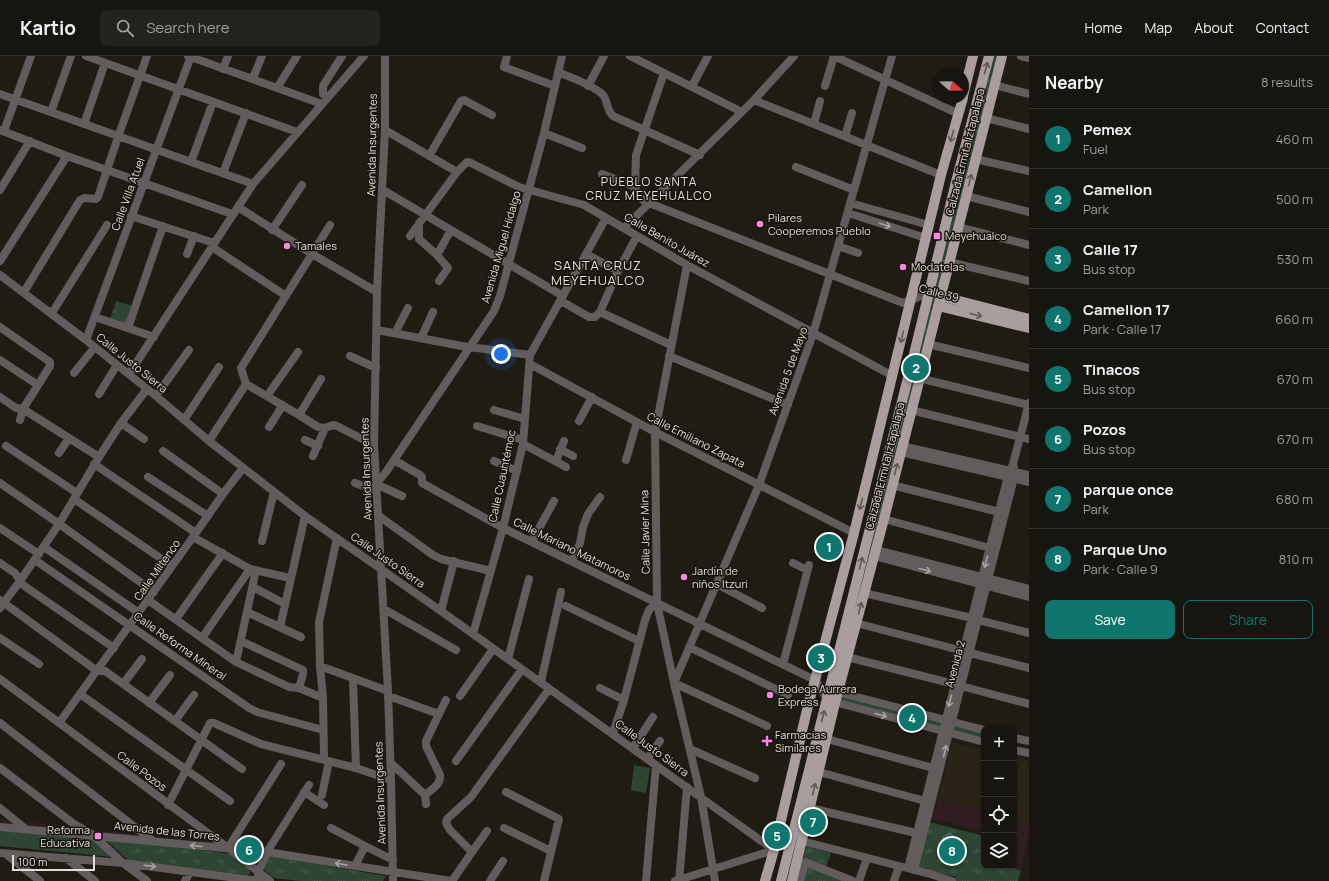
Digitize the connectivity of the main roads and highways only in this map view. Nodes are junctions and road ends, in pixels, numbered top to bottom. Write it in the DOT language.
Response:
graph roads {
  1 [pos="973,56"];
  2 [pos="989,56"];
  3 [pos="1002,56"];
  4 [pos="969,72"];
  5 [pos="961,104"];
  6 [pos="939,301"];
  7 [pos="1029,318"];
  8 [pos="1029,328"];
  9 [pos="830,695"];
  10 [pos="764,881"];
  11 [pos="780,881"];
  12 [pos="792,881"];
  1 -- 4 [label="main road, Calzada Ermita Iztapalapa"];
  9 -- 2 [label="main road, Calzada Ermita Iztapalapa, one-way"];
  6 -- 3 [label="main road, Calzada Ermita Iztapalapa, one-way"];
  5 -- 10 [label="main road, Calzada Ermita Iztapalapa, one-way"];
  6 -- 7 [label="main road, Calle 39"];
  6 -- 8 [label="main road, Calle 39, one-way"];
  9 -- 6 [label="main road, Calzada Ermita Iztapalapa, one-way"];
  11 -- 9 [label="main road, Calzada Ermita Iztapalapa, one-way"];
  12 -- 9 [label="main road, Calzada Ermita Iztapalapa, one-way"];
}
